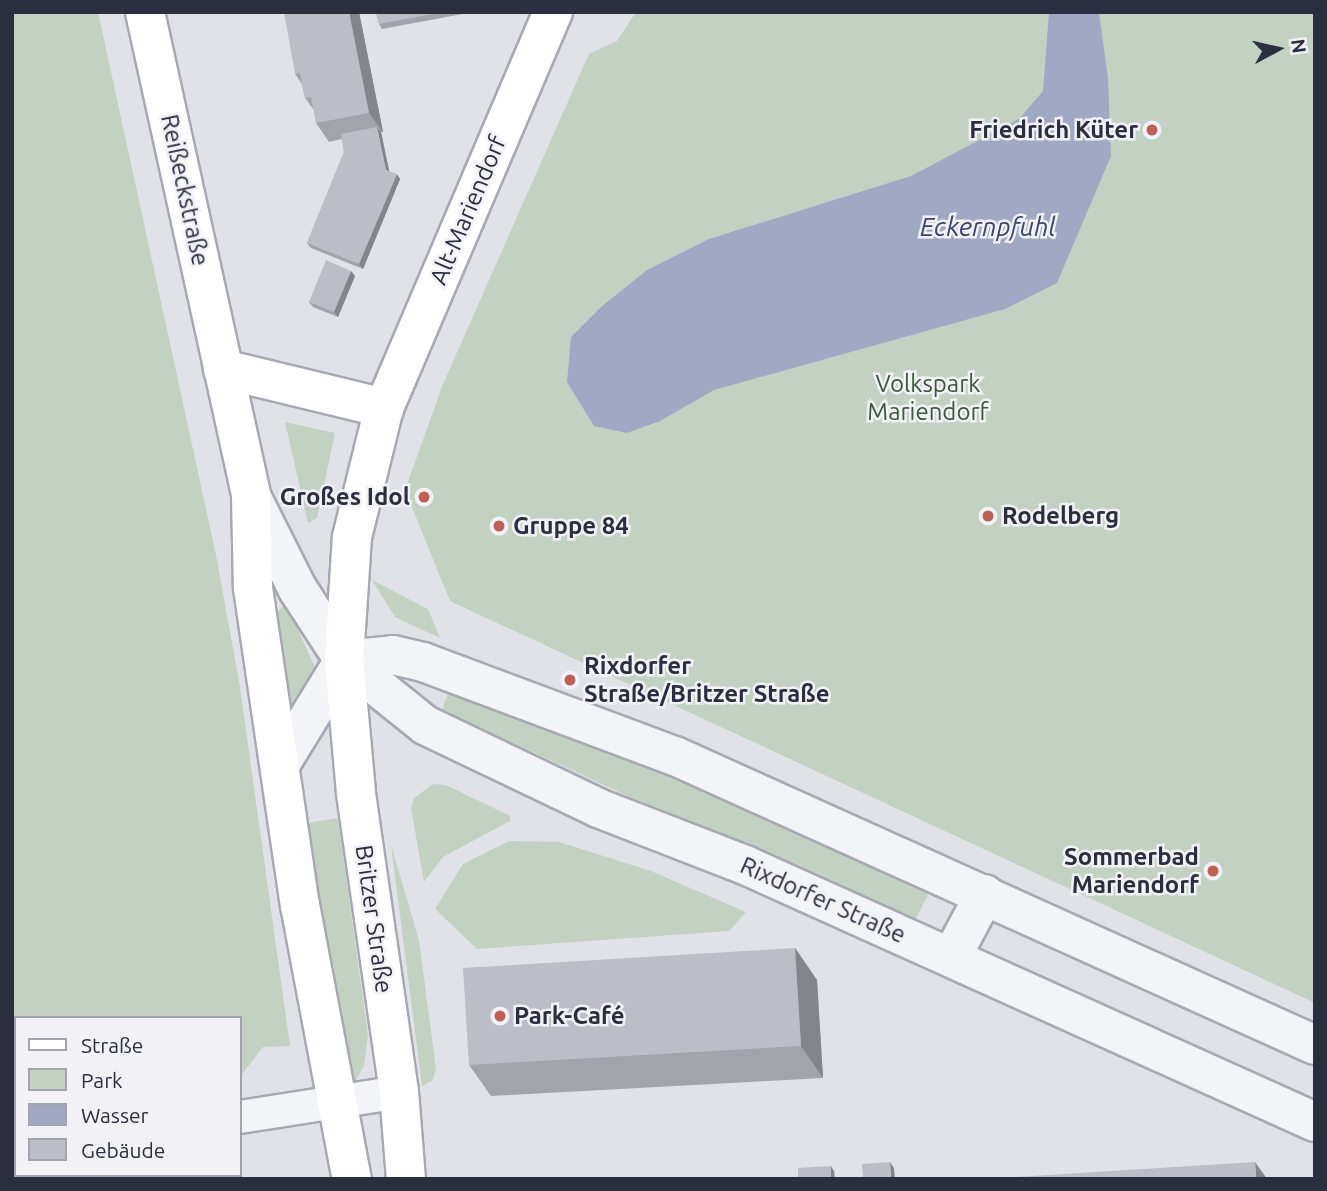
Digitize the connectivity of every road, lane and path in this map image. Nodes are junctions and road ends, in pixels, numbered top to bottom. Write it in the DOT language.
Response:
graph roads {
  1 [pos="145,12"];
  2 [pos="552,12"];
  3 [pos="223,369"];
  4 [pos="384,408"];
  5 [pos="251,496"];
  6 [pos="344,660"];
  7 [pos="281,763"];
  8 [pos="985,894"];
  9 [pos="952,956"];
  10 [pos="1315,1045"];
  11 [pos="399,1092"];
  12 [pos="338,1102"];
  13 [pos="242,1117"];
  14 [pos="1315,1122"];
  15 [pos="352,1179"];
  16 [pos="406,1179"];
  1 -- 3 [label="main road, Reißeckstraße"];
  2 -- 4 [label="main road, Alt-Mariendorf"];
  3 -- 4 [label="main road"];
  3 -- 5 [label="main road"];
  4 -- 6 [label="main road, Britzer Straße"];
  5 -- 6 [label="street, Rixdorfer Straße"];
  5 -- 7 [label="main road"];
  6 -- 7 [label="street, Britzer Straße"];
  6 -- 8 [label="street"];
  6 -- 9 [label="street, Rixdorfer Straße"];
  6 -- 11 [label="main road, Britzer Straße"];
  7 -- 12 [label="main road"];
  8 -- 9 [label="street"];
  8 -- 10 [label="street"];
  9 -- 14 [label="street, Rixdorfer Straße"];
  11 -- 12 [label="street"];
  11 -- 16 [label="main road, Britzer Straße"];
  12 -- 13 [label="street"];
  12 -- 15 [label="main road"];
}
